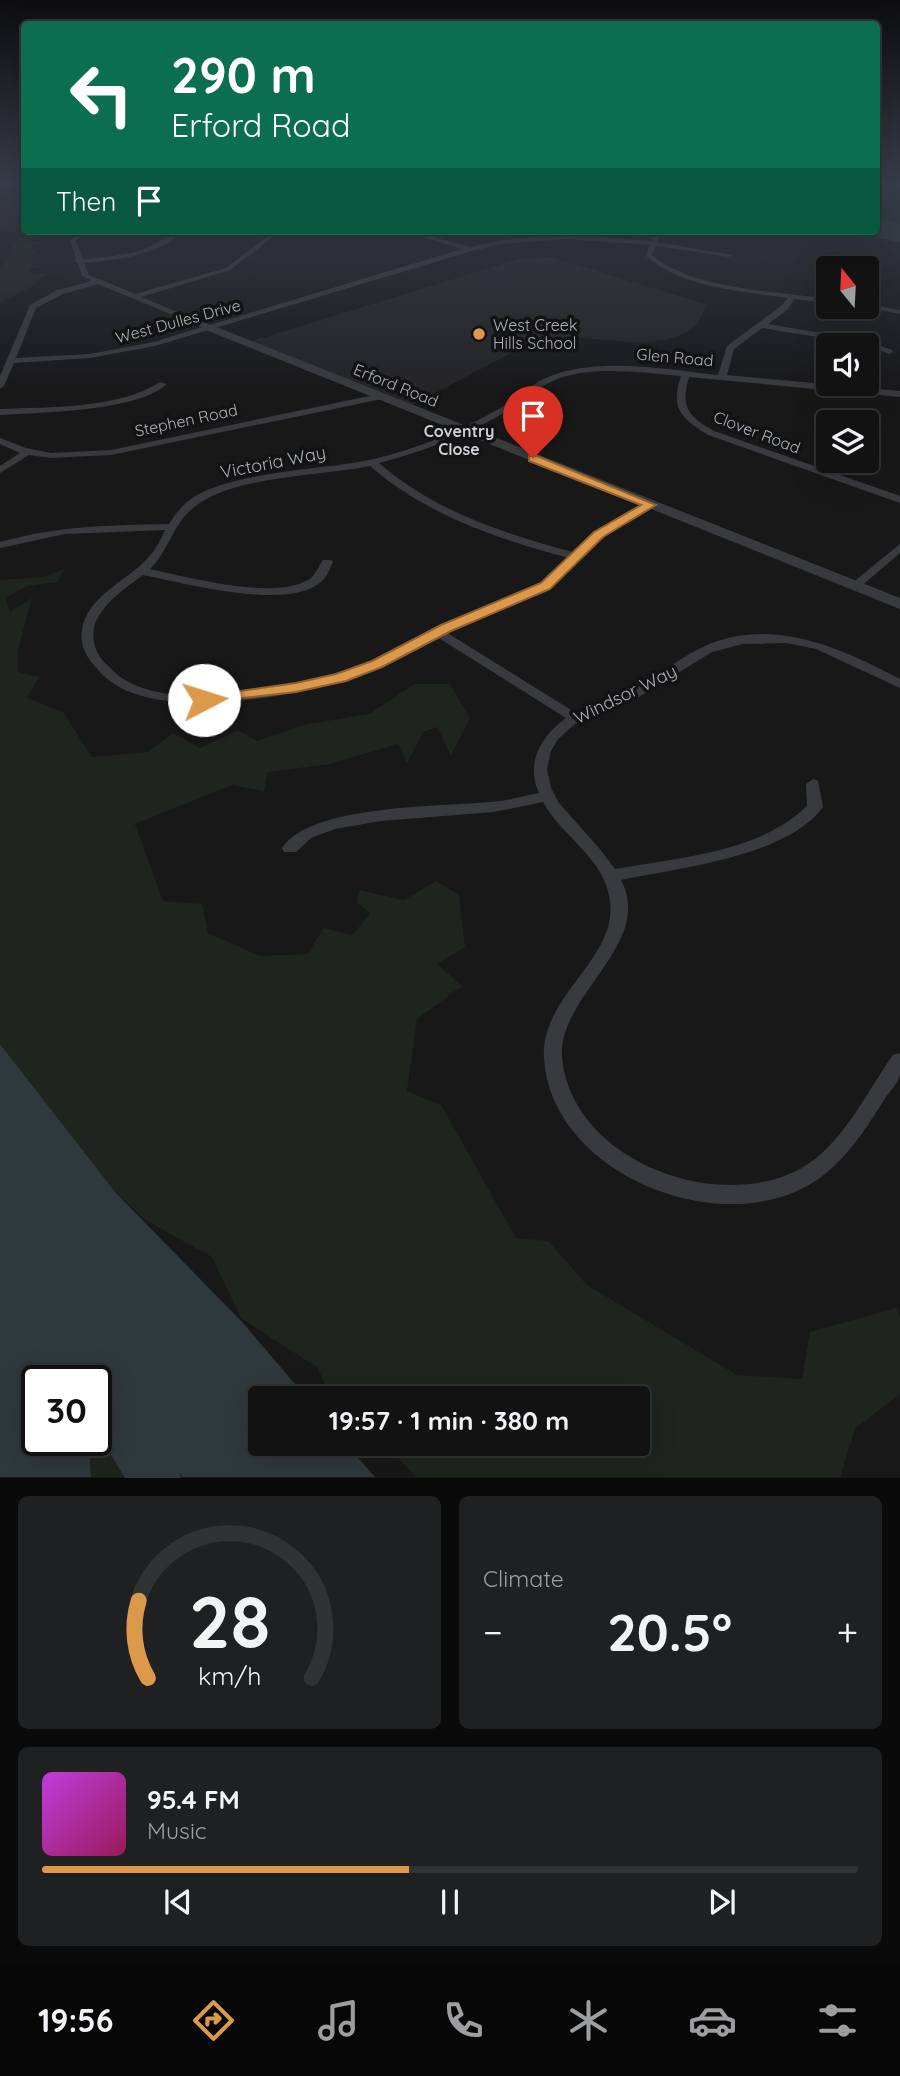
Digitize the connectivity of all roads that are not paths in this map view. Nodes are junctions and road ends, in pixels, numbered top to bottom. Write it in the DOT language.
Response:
graph roads {
  1 [pos="76,254"];
  2 [pos="132,254"];
  3 [pos="248,254"];
  4 [pos="454,254"];
  5 [pos="650,254"];
  6 [pos="721,254"];
  7 [pos="729,255"];
  8 [pos="78,261"];
  9 [pos="96,282"];
  10 [pos="794,295"];
  11 [pos="132,296"];
  12 [pos="816,299"];
  13 [pos="879,308"];
  14 [pos="900,312"];
  15 [pos="760,325"];
  16 [pos="210,328"];
  17 [pos="889,352"];
  18 [pos="10,361"];
  19 [pos="686,374"];
  20 [pos="722,377"];
  21 [pos="163,384"];
  22 [pos="0,386"];
  23 [pos="900,394"];
  24 [pos="379,397"];
  25 [pos="0,412"];
  26 [pos="462,430"];
  27 [pos="0,441"];
  28 [pos="27,452"];
  29 [pos="372,462"];
  30 [pos="0,470"];
  31 [pos="900,500"];
  32 [pos="650,505"];
  33 [pos="171,527"];
  34 [pos="0,545"];
  35 [pos="900,547"];
  36 [pos="576,556"];
  37 [pos="327,562"];
  38 [pos="141,571"];
  39 [pos="855,586"];
  40 [pos="900,604"];
  41 [pos="437,632"];
  42 [pos="900,684"];
  43 [pos="575,718"];
  44 [pos="813,784"];
  45 [pos="547,796"];
  46 [pos="290,848"];
  47 [pos="611,876"];
  48 [pos="900,1061"];
  1 -- 8 [label="street"];
  2 -- 8 [label="street"];
  3 -- 11 [label="street"];
  4 -- 16 [label="street, West Dulles Drive"];
  5 -- 10 [label="street"];
  6 -- 7 [label="street, West Dulles Drive"];
  8 -- 9 [label="street, Erford Road"];
  9 -- 11 [label="street, Erford Road"];
  9 -- 18 [label="street"];
  10 -- 12 [label="street"];
  10 -- 15 [label="street"];
  11 -- 16 [label="street, Erford Road"];
  13 -- 14 [label="street"];
  15 -- 17 [label="street"];
  15 -- 20 [label="street"];
  16 -- 18 [label="street, West Dulles Drive"];
  16 -- 24 [label="street, Erford Road"];
  18 -- 22 [label="street"];
  19 -- 20 [label="street, Glen Road"];
  19 -- 26 [label="street, Glen Road"];
  19 -- 31 [label="street, Clover Road"];
  20 -- 23 [label="street, Glen Road"];
  21 -- 25 [label="street"];
  24 -- 26 [label="street, Erford Road"];
  24 -- 28 [label="street, Stephen Road"];
  26 -- 29 [label="street, Victoria Way"];
  26 -- 32 [label="street, Erford Road"];
  27 -- 28 [label="street, Stephen Road"];
  28 -- 30 [label="street"];
  29 -- 33 [label="street, Victoria Way"];
  29 -- 36 [label="street"];
  32 -- 36 [label="street, Victoria Way"];
  32 -- 39 [label="street, Erford Road"];
  33 -- 34 [label="street"];
  33 -- 38 [label="street, Victoria Way"];
  35 -- 39 [label="street"];
  36 -- 41 [label="street, Victoria Way"];
  37 -- 38 [label="street"];
  38 -- 41 [label="street, Victoria Way"];
  39 -- 40 [label="street, Erford Road"];
  41 -- 43 [label="street"];
  42 -- 43 [label="street, Windsor Way"];
  43 -- 45 [label="street, Windsor Way"];
  44 -- 47 [label="street"];
  45 -- 46 [label="street"];
  45 -- 47 [label="street, Windsor Way"];
  47 -- 48 [label="street, Windsor Way"];
}
